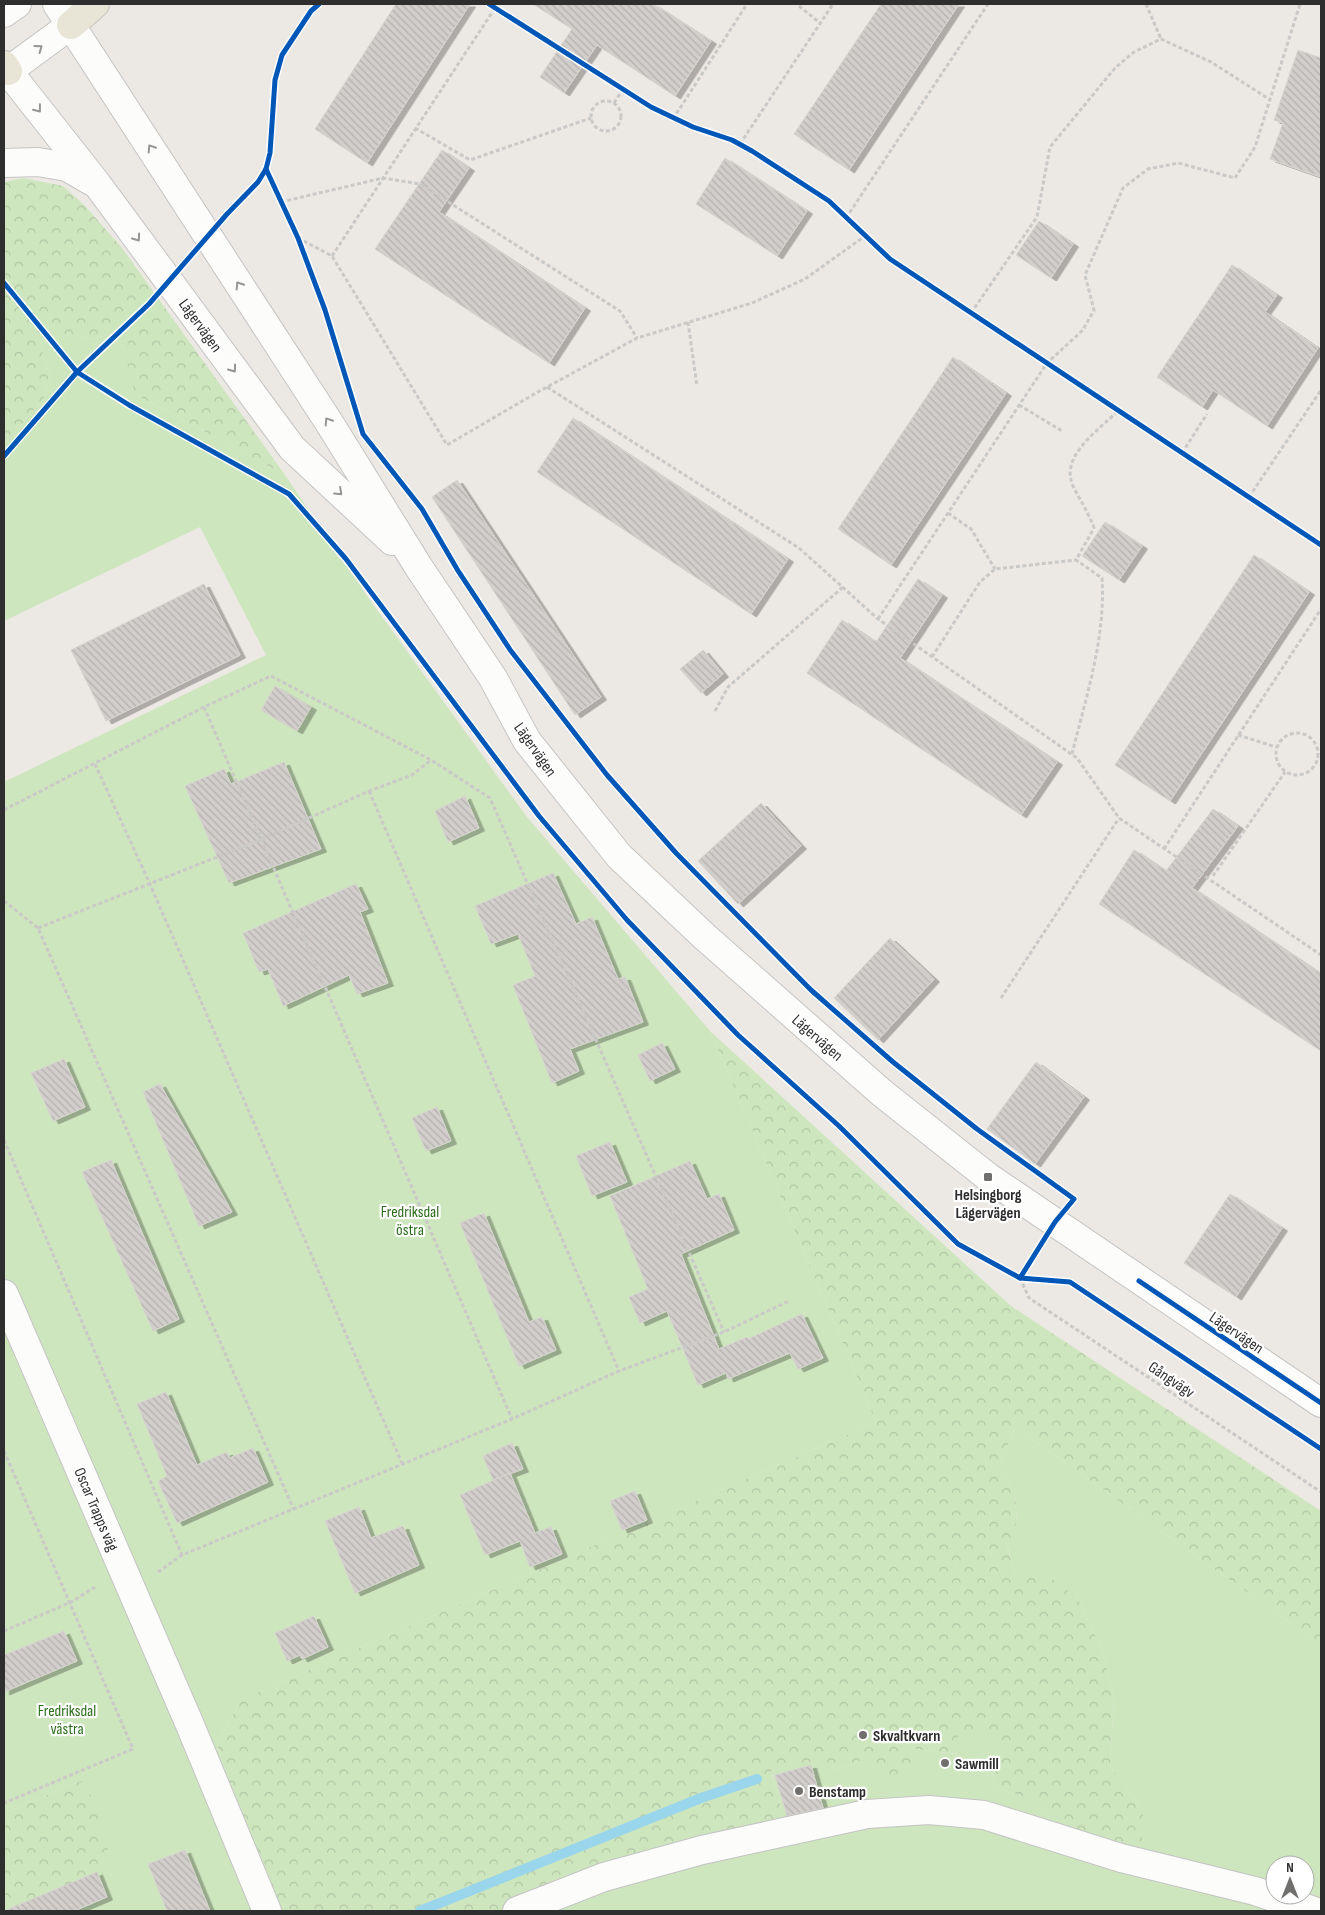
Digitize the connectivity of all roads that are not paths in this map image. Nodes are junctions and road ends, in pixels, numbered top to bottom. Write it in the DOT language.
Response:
graph roads {
  1 [pos="17,4"];
  2 [pos="95,4"];
  3 [pos="4,13"];
  4 [pos="64,14"];
  5 [pos="5,70"];
  6 [pos="4,163"];
  7 [pos="97,184"];
  8 [pos="418,566"];
  9 [pos="4,1294"];
  10 [pos="1321,1403"];
  11 [pos="267,1911"];
  12 [pos="517,1911"];
  13 [pos="1314,1911"];
  1 -- 3 [label="street"];
  2 -- 4 [label="main road"];
  5 -- 4 [label="street, one-way"];
  8 -- 4 [label="street, Lägervägen, one-way"];
  5 -- 7 [label="street, Lägervägen, one-way"];
  6 -- 7 [label="street"];
  7 -- 8 [label="street, Lägervägen, one-way"];
  8 -- 10 [label="street, Lägervägen"];
  9 -- 11 [label="street, Oscar Trapps väg"];
  12 -- 13 [label="street"];
}
